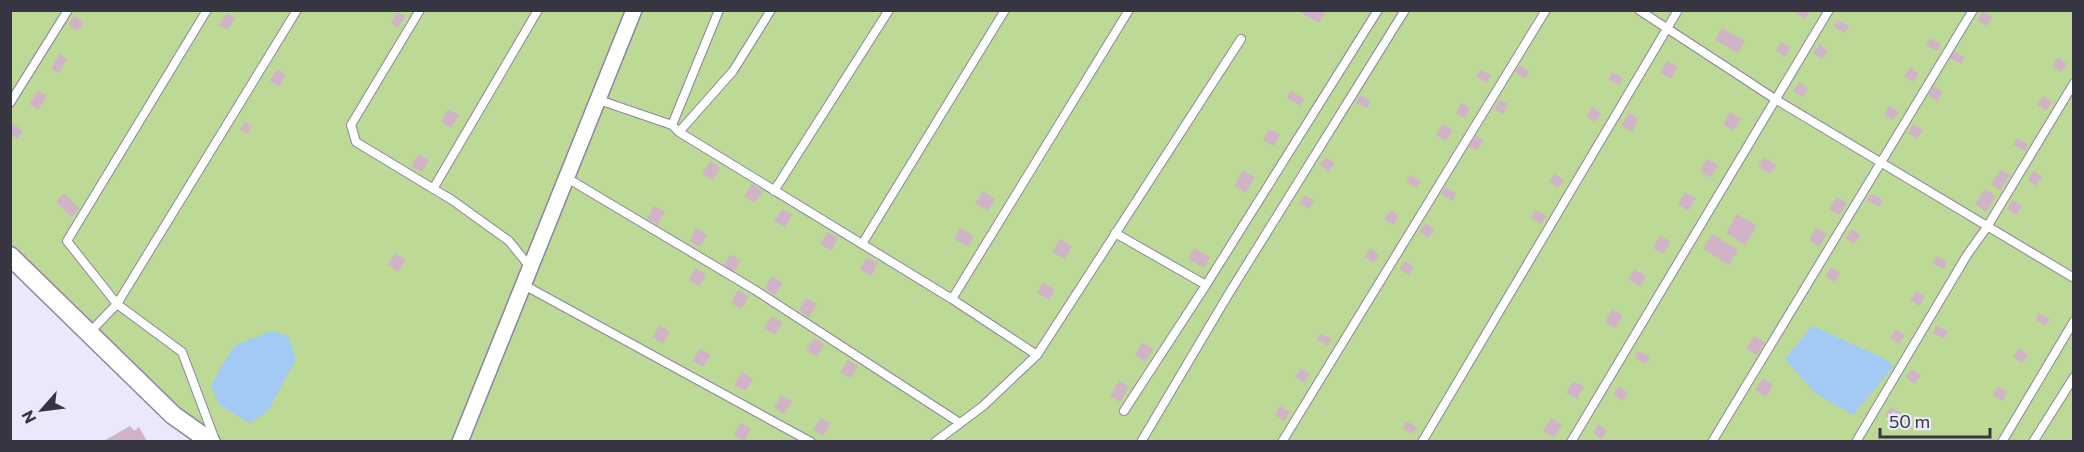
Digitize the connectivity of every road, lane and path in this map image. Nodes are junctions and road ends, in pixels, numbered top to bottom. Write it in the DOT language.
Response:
graph roads {
  1 [pos="68,10"];
  2 [pos="207,10"];
  3 [pos="297,10"];
  4 [pos="420,10"];
  5 [pos="538,10"];
  6 [pos="634,10"];
  7 [pos="719,10"];
  8 [pos="771,10"];
  9 [pos="888,10"];
  10 [pos="1005,10"];
  11 [pos="1129,10"];
  12 [pos="1378,10"];
  13 [pos="1405,10"];
  14 [pos="1546,10"];
  15 [pos="1639,10"];
  16 [pos="1678,10"];
  17 [pos="1829,10"];
  18 [pos="1973,10"];
  19 [pos="1667,29"];
  20 [pos="1241,39"];
  21 [pos="2073,83"];
  22 [pos="1774,99"];
  23 [pos="598,100"];
  24 [pos="10,103"];
  25 [pos="672,125"];
  26 [pos="679,132"];
  27 [pos="1880,162"];
  28 [pos="567,178"];
  29 [pos="433,189"];
  30 [pos="774,191"];
  31 [pos="1987,227"];
  32 [pos="1115,233"];
  33 [pos="862,244"];
  34 [pos="10,256"];
  35 [pos="531,268"];
  36 [pos="2073,278"];
  37 [pos="524,285"];
  38 [pos="1206,285"];
  39 [pos="951,299"];
  40 [pos="117,304"];
  41 [pos="2073,321"];
  42 [pos="89,333"];
  43 [pos="1037,355"];
  44 [pos="2073,376"];
  45 [pos="1124,411"];
  46 [pos="960,423"];
  47 [pos="211,441"];
  48 [pos="216,441"];
  49 [pos="460,441"];
  50 [pos="811,441"];
  51 [pos="935,441"];
  52 [pos="1141,441"];
  53 [pos="1282,441"];
  54 [pos="1422,441"];
  55 [pos="1571,441"];
  56 [pos="1712,441"];
  57 [pos="1856,441"];
  58 [pos="2002,441"];
  59 [pos="2033,441"];
  1 -- 24 [label="lane"];
  2 -- 40 [label="lane"];
  3 -- 40 [label="lane"];
  4 -- 29 [label="lane"];
  5 -- 29 [label="lane"];
  6 -- 23 [label="street"];
  7 -- 25 [label="lane"];
  8 -- 26 [label="lane"];
  9 -- 30 [label="lane"];
  10 -- 33 [label="lane"];
  11 -- 39 [label="lane"];
  12 -- 38 [label="lane"];
  13 -- 52 [label="lane"];
  14 -- 53 [label="lane"];
  15 -- 19 [label="lane"];
  16 -- 19 [label="lane"];
  17 -- 22 [label="lane"];
  18 -- 27 [label="lane"];
  19 -- 22 [label="lane"];
  19 -- 54 [label="lane"];
  20 -- 32 [label="lane"];
  21 -- 31 [label="lane"];
  22 -- 27 [label="lane"];
  22 -- 55 [label="lane"];
  23 -- 25 [label="lane"];
  23 -- 28 [label="street"];
  25 -- 26 [label="lane"];
  26 -- 30 [label="lane"];
  27 -- 31 [label="lane"];
  27 -- 56 [label="lane"];
  28 -- 35 [label="street"];
  28 -- 46 [label="lane"];
  29 -- 35 [label="lane"];
  30 -- 33 [label="lane"];
  31 -- 36 [label="lane"];
  31 -- 57 [label="lane"];
  32 -- 38 [label="lane"];
  32 -- 43 [label="lane"];
  33 -- 39 [label="lane"];
  34 -- 42 [label="street"];
  35 -- 37 [label="street"];
  37 -- 49 [label="street"];
  37 -- 50 [label="lane"];
  38 -- 45 [label="lane"];
  39 -- 43 [label="lane"];
  40 -- 42 [label="lane"];
  40 -- 48 [label="lane"];
  41 -- 58 [label="lane"];
  42 -- 47 [label="street"];
  43 -- 46 [label="lane"];
  44 -- 59 [label="lane"];
  46 -- 51 [label="lane"];
}
